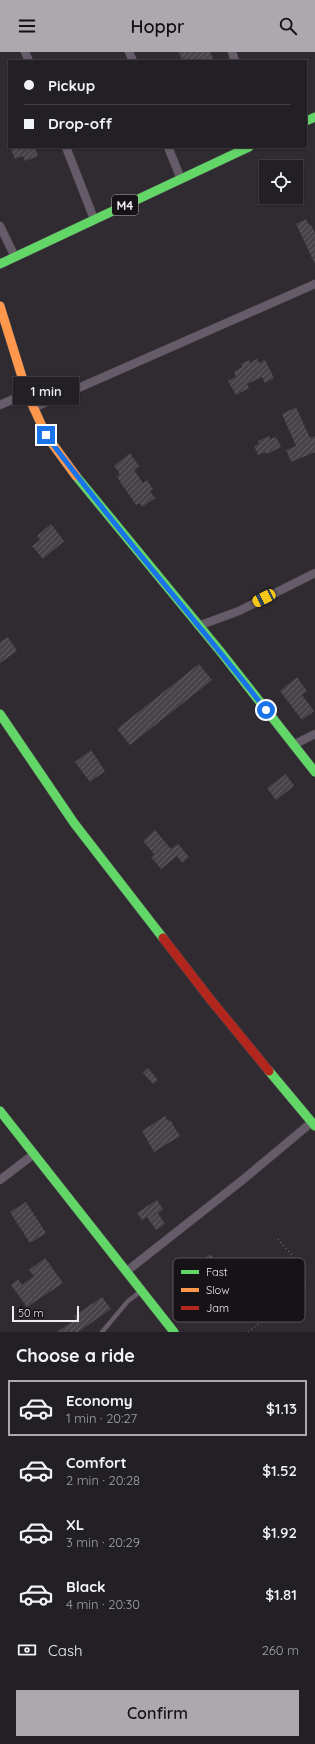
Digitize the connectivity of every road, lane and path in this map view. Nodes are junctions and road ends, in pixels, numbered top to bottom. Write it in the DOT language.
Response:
graph roads {
  1 [pos="66,148"];
  2 [pos="168,148"];
  3 [pos="247,148"];
  4 [pos="181,179"];
  5 [pos="94,219"];
  6 [pos="0,226"];
  7 [pos="15,256"];
  8 [pos="0,264"];
  9 [pos="315,284"];
  10 [pos="0,306"];
  11 [pos="27,393"];
  12 [pos="0,406"];
  13 [pos="33,408"];
  14 [pos="315,573"];
  15 [pos="198,626"];
  16 [pos="0,714"];
  17 [pos="315,734"];
  18 [pos="293,745"];
  19 [pos="315,772"];
  20 [pos="0,1111"];
  21 [pos="313,1124"];
  22 [pos="34,1154"];
  23 [pos="0,1180"];
  24 [pos="278,1239"];
  25 [pos="294,1258"];
  26 [pos="127,1271"];
  27 [pos="141,1290"];
  28 [pos="261,1322"];
  29 [pos="102,1332"];
  30 [pos="174,1332"];
  31 [pos="248,1332"];
  1 -- 5 [label="street"];
  2 -- 4 [label="street"];
  3 -- 4 [label="street, M4"];
  4 -- 5 [label="street, M4"];
  5 -- 7 [label="street, M4"];
  6 -- 7 [label="street"];
  7 -- 8 [label="street, M4"];
  9 -- 13 [label="street"];
  10 -- 11 [label="street"];
  11 -- 12 [label="street"];
  11 -- 13 [label="street"];
  13 -- 15 [label="street"];
  14 -- 15 [label="street"];
  15 -- 18 [label="street"];
  16 -- 21 [label="street"];
  17 -- 18 [label="street"];
  18 -- 19 [label="street"];
  20 -- 22 [label="street"];
  21 -- 26 [label="street"];
  22 -- 23 [label="street"];
  22 -- 26 [label="street"];
  24 -- 25 [label="path"];
  26 -- 27 [label="street"];
  27 -- 29 [label="lane"];
  27 -- 30 [label="street"];
  28 -- 31 [label="path"];
}
